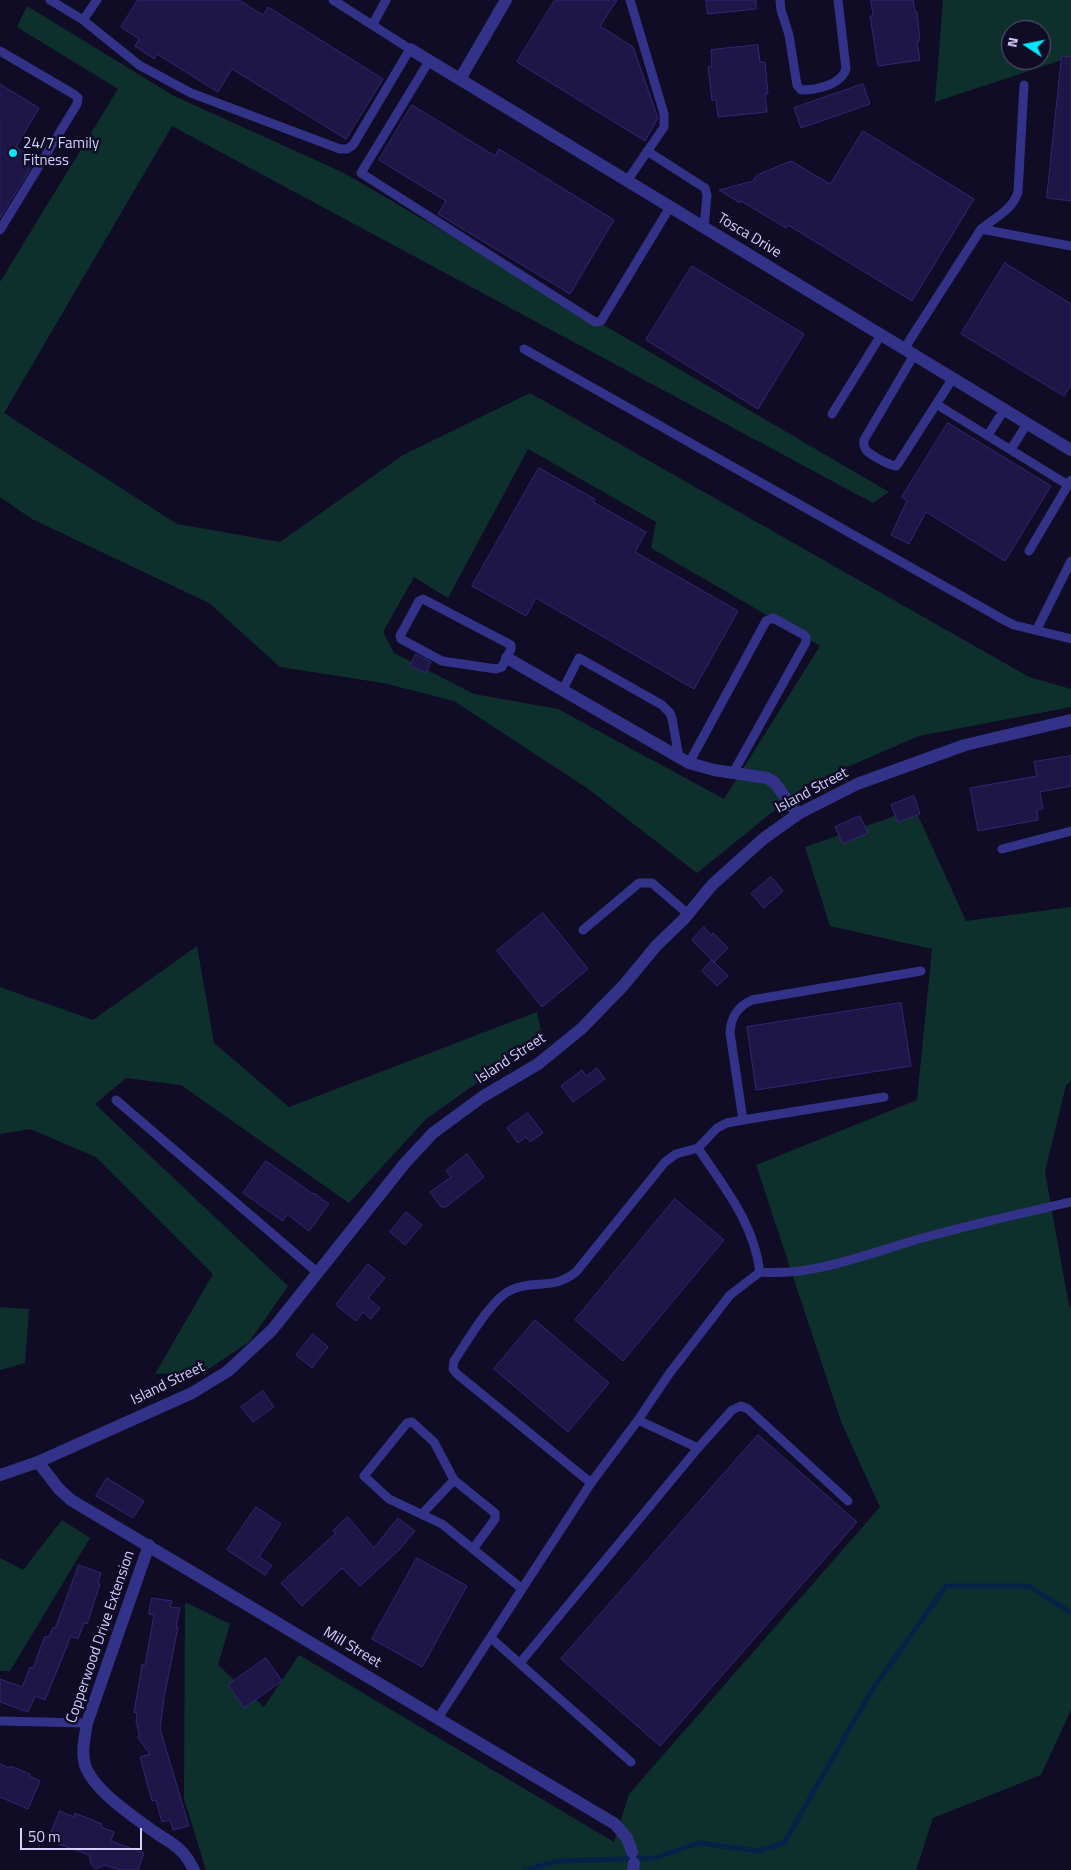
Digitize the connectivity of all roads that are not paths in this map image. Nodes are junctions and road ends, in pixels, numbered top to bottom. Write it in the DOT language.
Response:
graph roads {
  1 [pos="50,0"];
  2 [pos="97,0"];
  3 [pos="332,0"];
  4 [pos="386,0"];
  5 [pos="506,0"];
  6 [pos="630,0"];
  7 [pos="780,0"];
  8 [pos="838,0"];
  9 [pos="83,20"];
  10 [pos="373,24"];
  11 [pos="410,49"];
  12 [pos="0,52"];
  13 [pos="430,61"];
  14 [pos="460,79"];
  15 [pos="1024,85"];
  16 [pos="648,151"];
  17 [pos="627,181"];
  18 [pos="670,207"];
  19 [pos="704,228"];
  20 [pos="981,229"];
  21 [pos="0,230"];
  22 [pos="1071,246"];
  23 [pos="881,334"];
  24 [pos="524,349"];
  25 [pos="909,352"];
  26 [pos="953,378"];
  27 [pos="936,404"];
  28 [pos="1004,410"];
  29 [pos="832,414"];
  30 [pos="1027,424"];
  31 [pos="988,435"];
  32 [pos="1070,448"];
  33 [pos="1011,449"];
  34 [pos="1070,482"];
  35 [pos="1029,551"];
  36 [pos="1071,561"];
  37 [pos="1037,629"];
  38 [pos="1071,639"];
  39 [pos="507,658"];
  40 [pos="563,689"];
  41 [pos="1071,720"];
  42 [pos="684,760"];
  43 [pos="733,773"];
  44 [pos="798,814"];
  45 [pos="1071,831"];
  46 [pos="1002,849"];
  47 [pos="688,914"];
  48 [pos="583,930"];
  49 [pos="921,971"];
  50 [pos="884,1097"];
  51 [pos="116,1100"];
  52 [pos="743,1120"];
  53 [pos="698,1148"];
  54 [pos="1071,1202"];
  55 [pos="760,1272"];
  56 [pos="318,1274"];
  57 [pos="638,1420"];
  58 [pos="698,1448"];
  59 [pos="38,1462"];
  60 [pos="0,1475"];
  61 [pos="454,1480"];
  62 [pos="591,1484"];
  63 [pos="848,1501"];
  64 [pos="422,1514"];
  65 [pos="149,1545"];
  66 [pos="473,1549"];
  67 [pos="521,1588"];
  68 [pos="491,1638"];
  69 [pos="520,1663"];
  70 [pos="438,1718"];
  71 [pos="0,1721"];
  72 [pos="87,1723"];
  73 [pos="631,1762"];
  74 [pos="633,1862"];
  75 [pos="194,1870"];
  1 -- 9 [label="lane"];
  2 -- 9 [label="lane"];
  3 -- 10 [label="lane"];
  4 -- 10 [label="lane"];
  5 -- 14 [label="street"];
  6 -- 16 [label="lane"];
  7 -- 8 [label="lane"];
  9 -- 11 [label="lane"];
  10 -- 11 [label="lane"];
  11 -- 13 [label="street, Tosca Drive"];
  12 -- 21 [label="lane"];
  13 -- 14 [label="street, Tosca Drive"];
  13 -- 18 [label="lane"];
  14 -- 17 [label="street, Tosca Drive"];
  15 -- 20 [label="lane"];
  16 -- 17 [label="lane"];
  16 -- 19 [label="lane"];
  17 -- 18 [label="street, Tosca Drive"];
  18 -- 19 [label="street, Tosca Drive"];
  19 -- 23 [label="street, Tosca Drive"];
  20 -- 22 [label="lane"];
  20 -- 25 [label="lane"];
  23 -- 25 [label="street, Tosca Drive"];
  23 -- 29 [label="lane"];
  24 -- 37 [label="lane"];
  25 -- 26 [label="street, Tosca Drive"];
  25 -- 27 [label="lane"];
  26 -- 27 [label="lane"];
  26 -- 28 [label="street, Tosca Drive"];
  27 -- 31 [label="lane"];
  28 -- 30 [label="street, Tosca Drive"];
  28 -- 31 [label="lane"];
  30 -- 32 [label="street, Tosca Drive"];
  30 -- 33 [label="lane"];
  31 -- 33 [label="lane"];
  33 -- 34 [label="lane"];
  34 -- 35 [label="lane"];
  36 -- 37 [label="lane"];
  37 -- 38 [label="lane"];
  39 -- 39 [label="lane"];
  39 -- 40 [label="street"];
  40 -- 42 [label="street"];
  40 -- 42 [label="lane"];
  41 -- 44 [label="street, Island Street"];
  42 -- 43 [label="street"];
  42 -- 43 [label="lane"];
  43 -- 44 [label="street"];
  44 -- 47 [label="street, Island Street"];
  45 -- 46 [label="lane"];
  47 -- 48 [label="lane"];
  47 -- 56 [label="street, Island Street"];
  49 -- 52 [label="lane"];
  50 -- 52 [label="lane"];
  51 -- 56 [label="lane"];
  52 -- 53 [label="lane"];
  53 -- 55 [label="lane"];
  53 -- 62 [label="lane"];
  54 -- 55 [label="lane"];
  55 -- 57 [label="lane"];
  56 -- 59 [label="street, Island Street"];
  57 -- 58 [label="lane"];
  57 -- 62 [label="lane"];
  58 -- 63 [label="lane"];
  58 -- 69 [label="lane"];
  59 -- 60 [label="street, Island Street"];
  59 -- 65 [label="street, Mill Street"];
  61 -- 64 [label="lane"];
  61 -- 64 [label="lane"];
  61 -- 66 [label="lane"];
  62 -- 67 [label="lane"];
  64 -- 66 [label="lane"];
  65 -- 70 [label="street, Mill Street"];
  65 -- 72 [label="street, Copperwood Drive Extension"];
  66 -- 67 [label="lane"];
  67 -- 68 [label="lane"];
  68 -- 69 [label="lane"];
  68 -- 70 [label="lane"];
  69 -- 73 [label="lane"];
  70 -- 74 [label="street, Mill Street"];
  71 -- 72 [label="lane"];
  72 -- 75 [label="street, Copperwood Drive Extension"];
}
